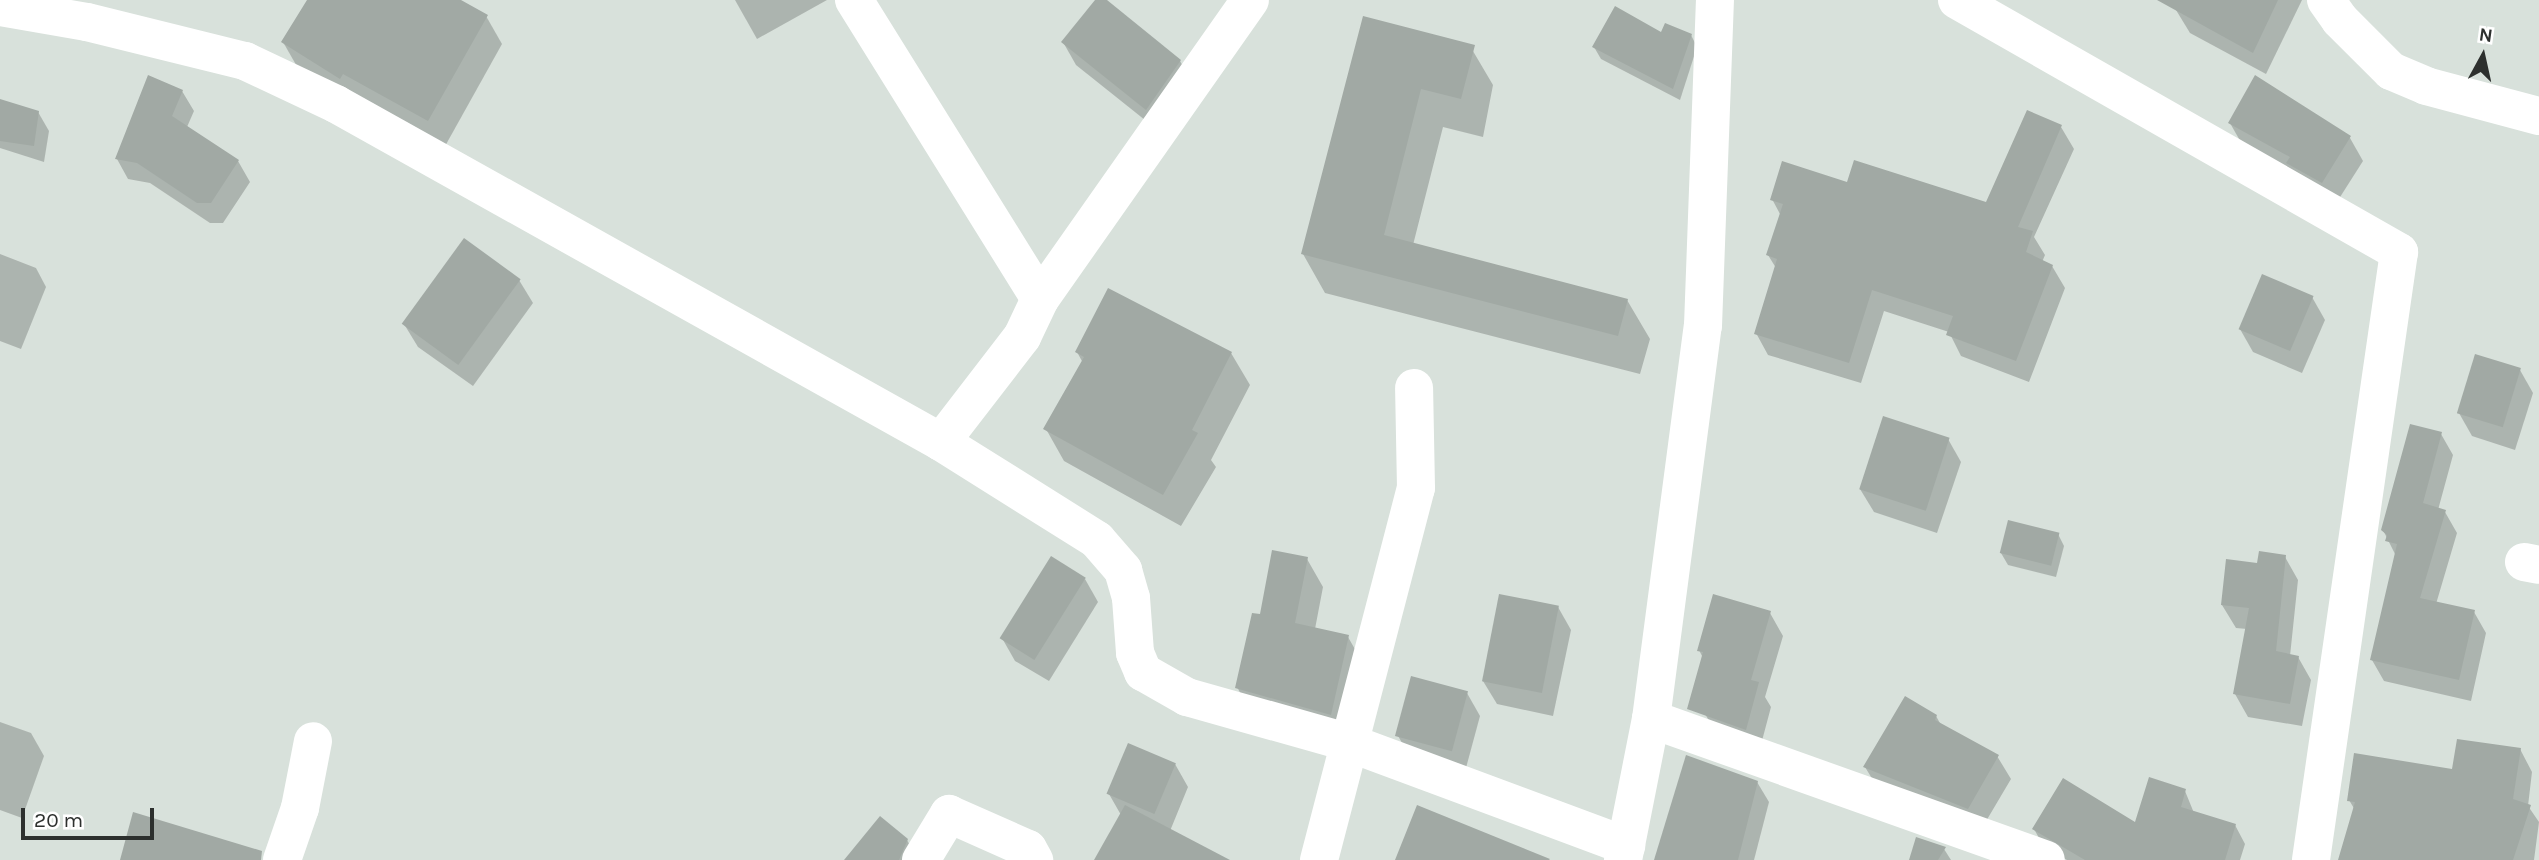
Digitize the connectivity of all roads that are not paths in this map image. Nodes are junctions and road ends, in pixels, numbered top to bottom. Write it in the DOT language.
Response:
graph roads {
  1 [pos="854,0"];
  2 [pos="1250,0"];
  3 [pos="1715,0"];
  4 [pos="1957,0"];
  5 [pos="2326,0"];
  6 [pos="0,7"];
  7 [pos="2539,116"];
  8 [pos="1040,299"];
  9 [pos="1414,388"];
  10 [pos="941,442"];
  11 [pos="1651,719"];
  12 [pos="313,741"];
  13 [pos="1347,742"];
  14 [pos="1624,853"];
  15 [pos="282,860"];
  16 [pos="921,860"];
  17 [pos="1034,860"];
  18 [pos="1319,860"];
  19 [pos="2046,860"];
  20 [pos="2311,860"];
  1 -- 8 [label="street"];
  2 -- 8 [label="street"];
  3 -- 11 [label="street"];
  4 -- 20 [label="street"];
  5 -- 7 [label="street"];
  6 -- 10 [label="street"];
  8 -- 10 [label="street"];
  9 -- 13 [label="street"];
  10 -- 13 [label="street"];
  11 -- 14 [label="street"];
  11 -- 19 [label="street"];
  12 -- 15 [label="street"];
  13 -- 14 [label="street"];
  13 -- 18 [label="street"];
  16 -- 17 [label="street"];
}
